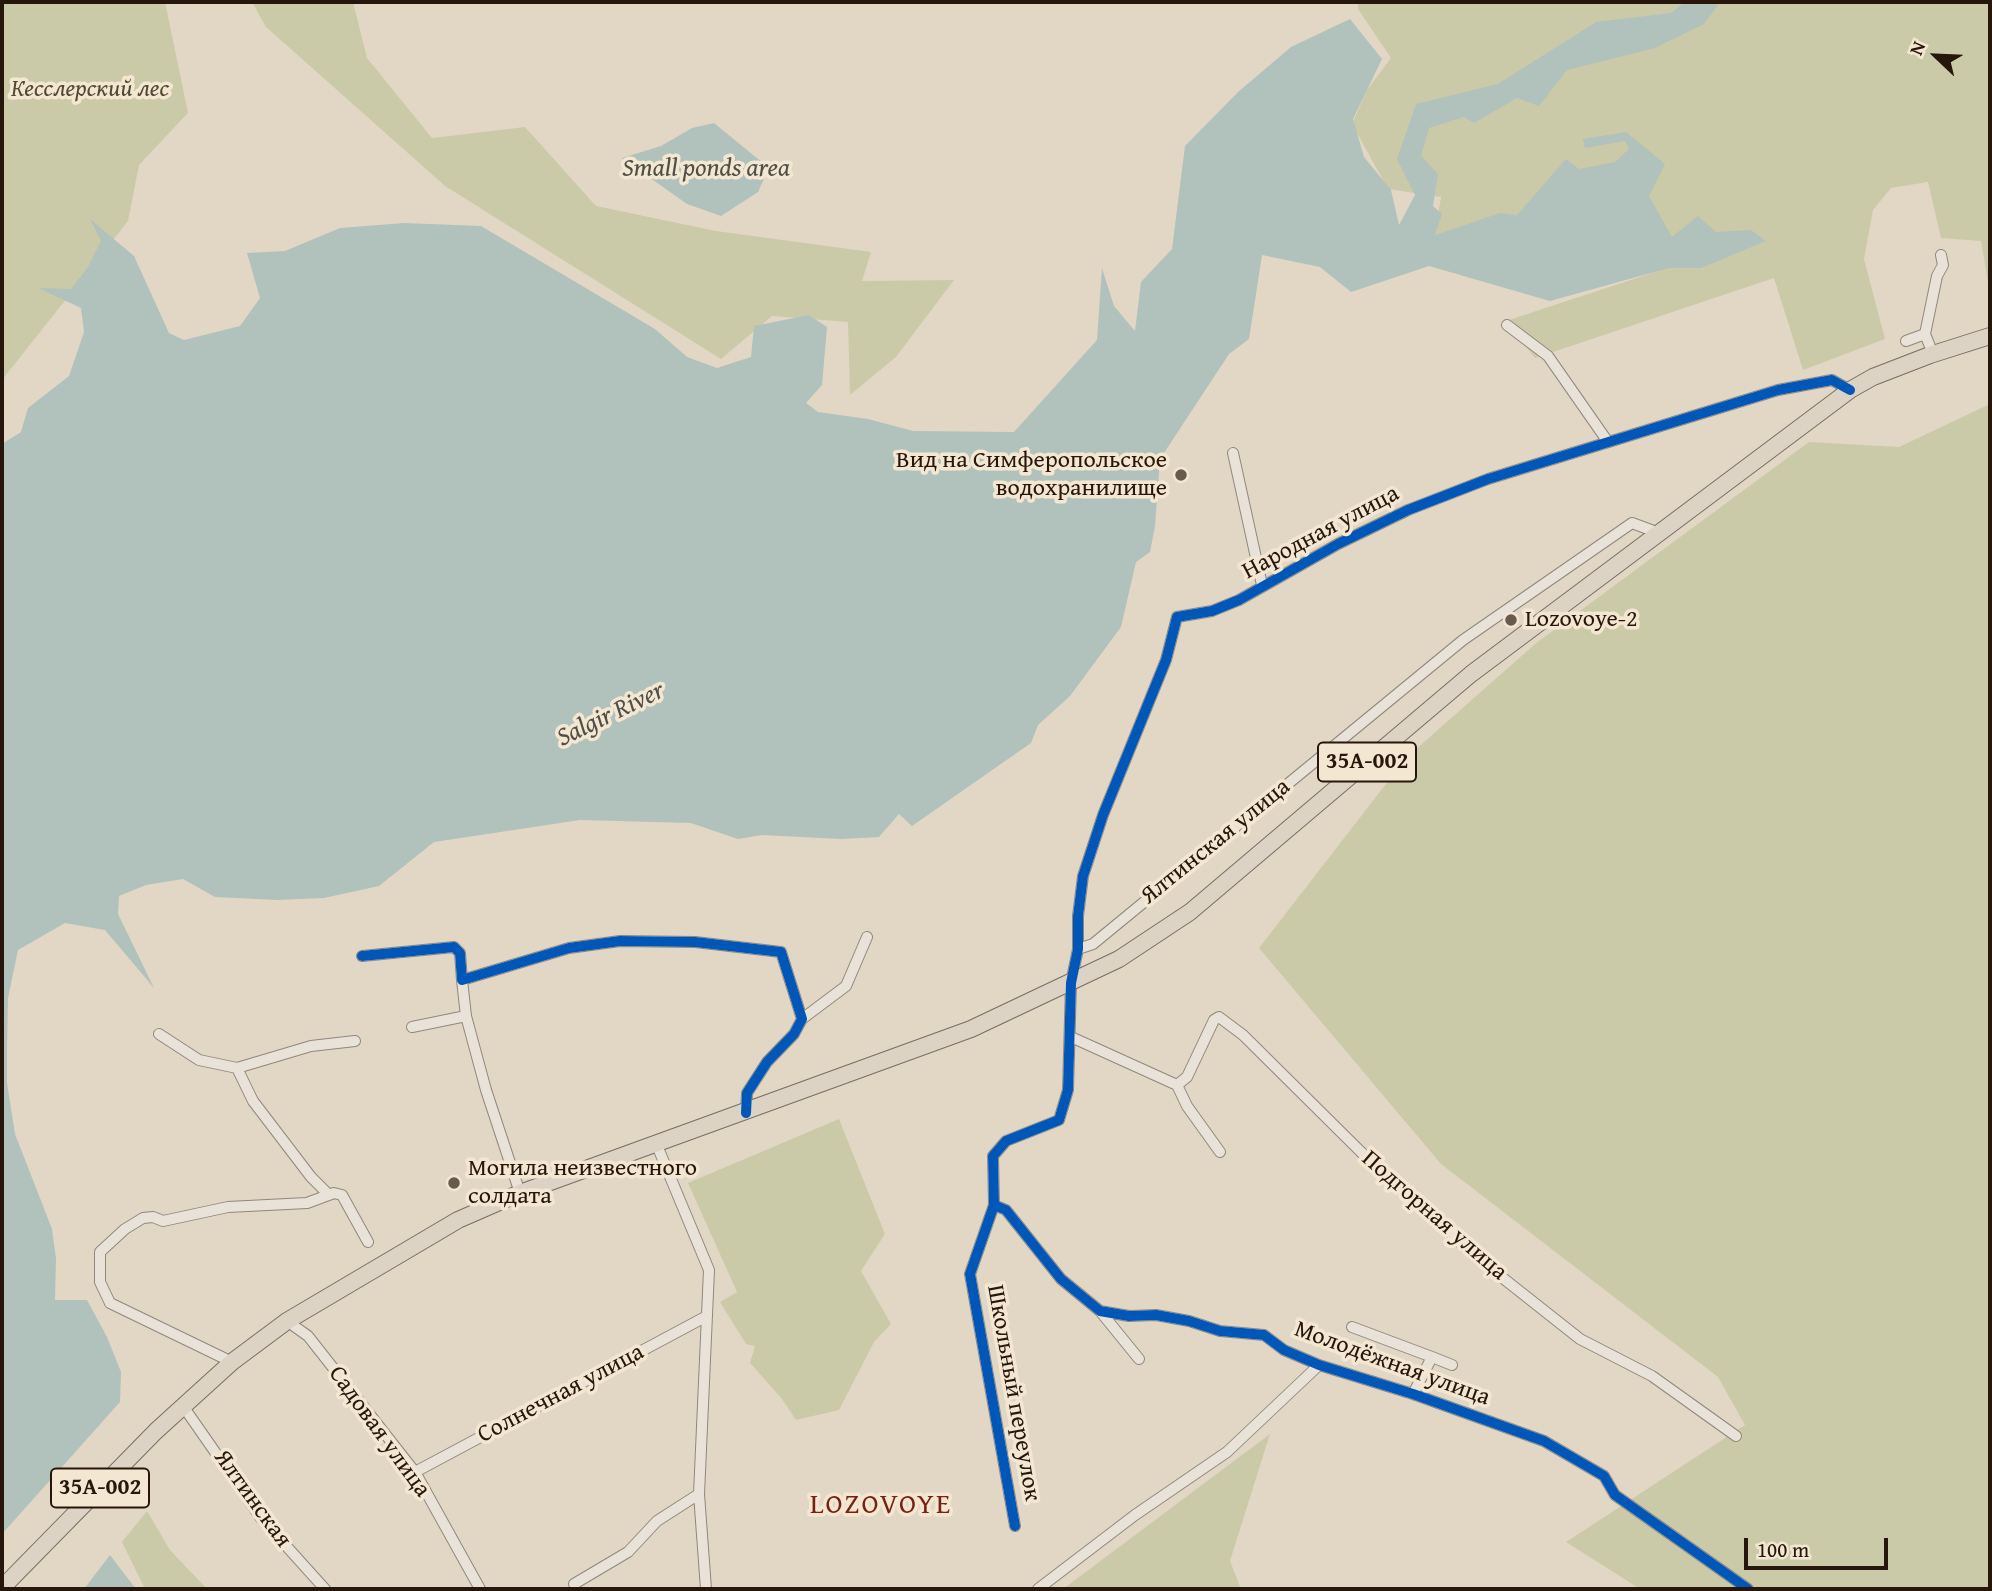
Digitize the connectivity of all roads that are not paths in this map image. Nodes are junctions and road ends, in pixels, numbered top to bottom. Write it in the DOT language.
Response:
graph roads {
  1 [pos="1941,256"];
  2 [pos="1507,324"];
  3 [pos="1925,334"];
  4 [pos="1990,336"];
  5 [pos="1906,341"];
  6 [pos="1933,354"];
  7 [pos="1850,390"];
  8 [pos="1608,442"];
  9 [pos="1233,453"];
  10 [pos="1659,533"];
  11 [pos="1262,585"];
  12 [pos="867,937"];
  13 [pos="1078,949"];
  14 [pos="362,956"];
  15 [pos="462,980"];
  16 [pos="1071,983"];
  17 [pos="466,1016"];
  18 [pos="802,1019"];
  19 [pos="412,1027"];
  20 [pos="159,1034"];
  21 [pos="1071,1037"];
  22 [pos="355,1041"];
  23 [pos="237,1068"];
  24 [pos="1177,1085"];
  25 [pos="746,1113"];
  26 [pos="656,1143"];
  27 [pos="998,1147"];
  28 [pos="1220,1152"];
  29 [pos="520,1193"];
  30 [pos="329,1195"];
  31 [pos="994,1205"];
  32 [pos="368,1242"];
  33 [pos="1100,1311"];
  34 [pos="707,1316"];
  35 [pos="287,1321"];
  36 [pos="1352,1327"];
  37 [pos="1432,1357"];
  38 [pos="1139,1359"];
  39 [pos="232,1362"];
  40 [pos="1319,1365"];
  41 [pos="1452,1365"];
  42 [pos="1413,1394"];
  43 [pos="183,1406"];
  44 [pos="1735,1436"];
  45 [pos="415,1472"];
  46 [pos="699,1494"];
  47 [pos="1015,1526"];
  48 [pos="574,1584"];
  49 [pos="2,1588"];
  50 [pos="324,1589"];
  51 [pos="480,1589"];
  52 [pos="706,1589"];
  53 [pos="1038,1589"];
  54 [pos="1748,1589"];
  1 -- 3 [label="street"];
  2 -- 8 [label="street"];
  3 -- 5 [label="street"];
  3 -- 6 [label="street"];
  4 -- 6 [label="main road, 35А-002"];
  6 -- 7 [label="main road, 35А-002"];
  7 -- 8 [label="street, Народная улица"];
  7 -- 10 [label="main road, 35А-002"];
  8 -- 11 [label="street, Народная улица"];
  9 -- 11 [label="street"];
  10 -- 13 [label="street, Ялтинская улица"];
  10 -- 16 [label="main road, 35А-002"];
  11 -- 13 [label="street, Народная улица"];
  12 -- 18 [label="street"];
  13 -- 16 [label="street, Народная улица"];
  14 -- 15 [label="street"];
  15 -- 17 [label="street"];
  15 -- 18 [label="street"];
  16 -- 21 [label="street, Народная улица"];
  16 -- 25 [label="main road, 35А-002"];
  17 -- 19 [label="street"];
  17 -- 29 [label="street"];
  18 -- 25 [label="street"];
  20 -- 23 [label="street"];
  21 -- 24 [label="street"];
  21 -- 27 [label="street, Народная улица"];
  22 -- 23 [label="street"];
  23 -- 30 [label="street"];
  24 -- 28 [label="street"];
  24 -- 44 [label="street, Подгорная улица"];
  25 -- 26 [label="main road, 35А-002"];
  26 -- 29 [label="main road, 35А-002"];
  26 -- 34 [label="street"];
  27 -- 31 [label="street, Школьный переулок"];
  29 -- 35 [label="main road, 35А-002"];
  30 -- 32 [label="street"];
  30 -- 39 [label="street"];
  31 -- 33 [label="street"];
  31 -- 47 [label="street, Школьный переулок"];
  33 -- 38 [label="street"];
  33 -- 40 [label="street, Молодёжная улица"];
  34 -- 45 [label="street, Солнечная улица"];
  34 -- 46 [label="street"];
  35 -- 39 [label="main road, 35А-002"];
  35 -- 45 [label="street, Садовая улица"];
  36 -- 37 [label="street"];
  37 -- 41 [label="street"];
  37 -- 42 [label="street"];
  39 -- 43 [label="main road, 35А-002"];
  40 -- 42 [label="street, Молодёжная улица"];
  40 -- 53 [label="street"];
  42 -- 54 [label="street, Молодёжная улица"];
  43 -- 49 [label="main road, 35А-002"];
  43 -- 50 [label="street, Ялтинская"];
  45 -- 51 [label="street, Садовая улица"];
  46 -- 48 [label="street"];
  46 -- 52 [label="street"];
}
